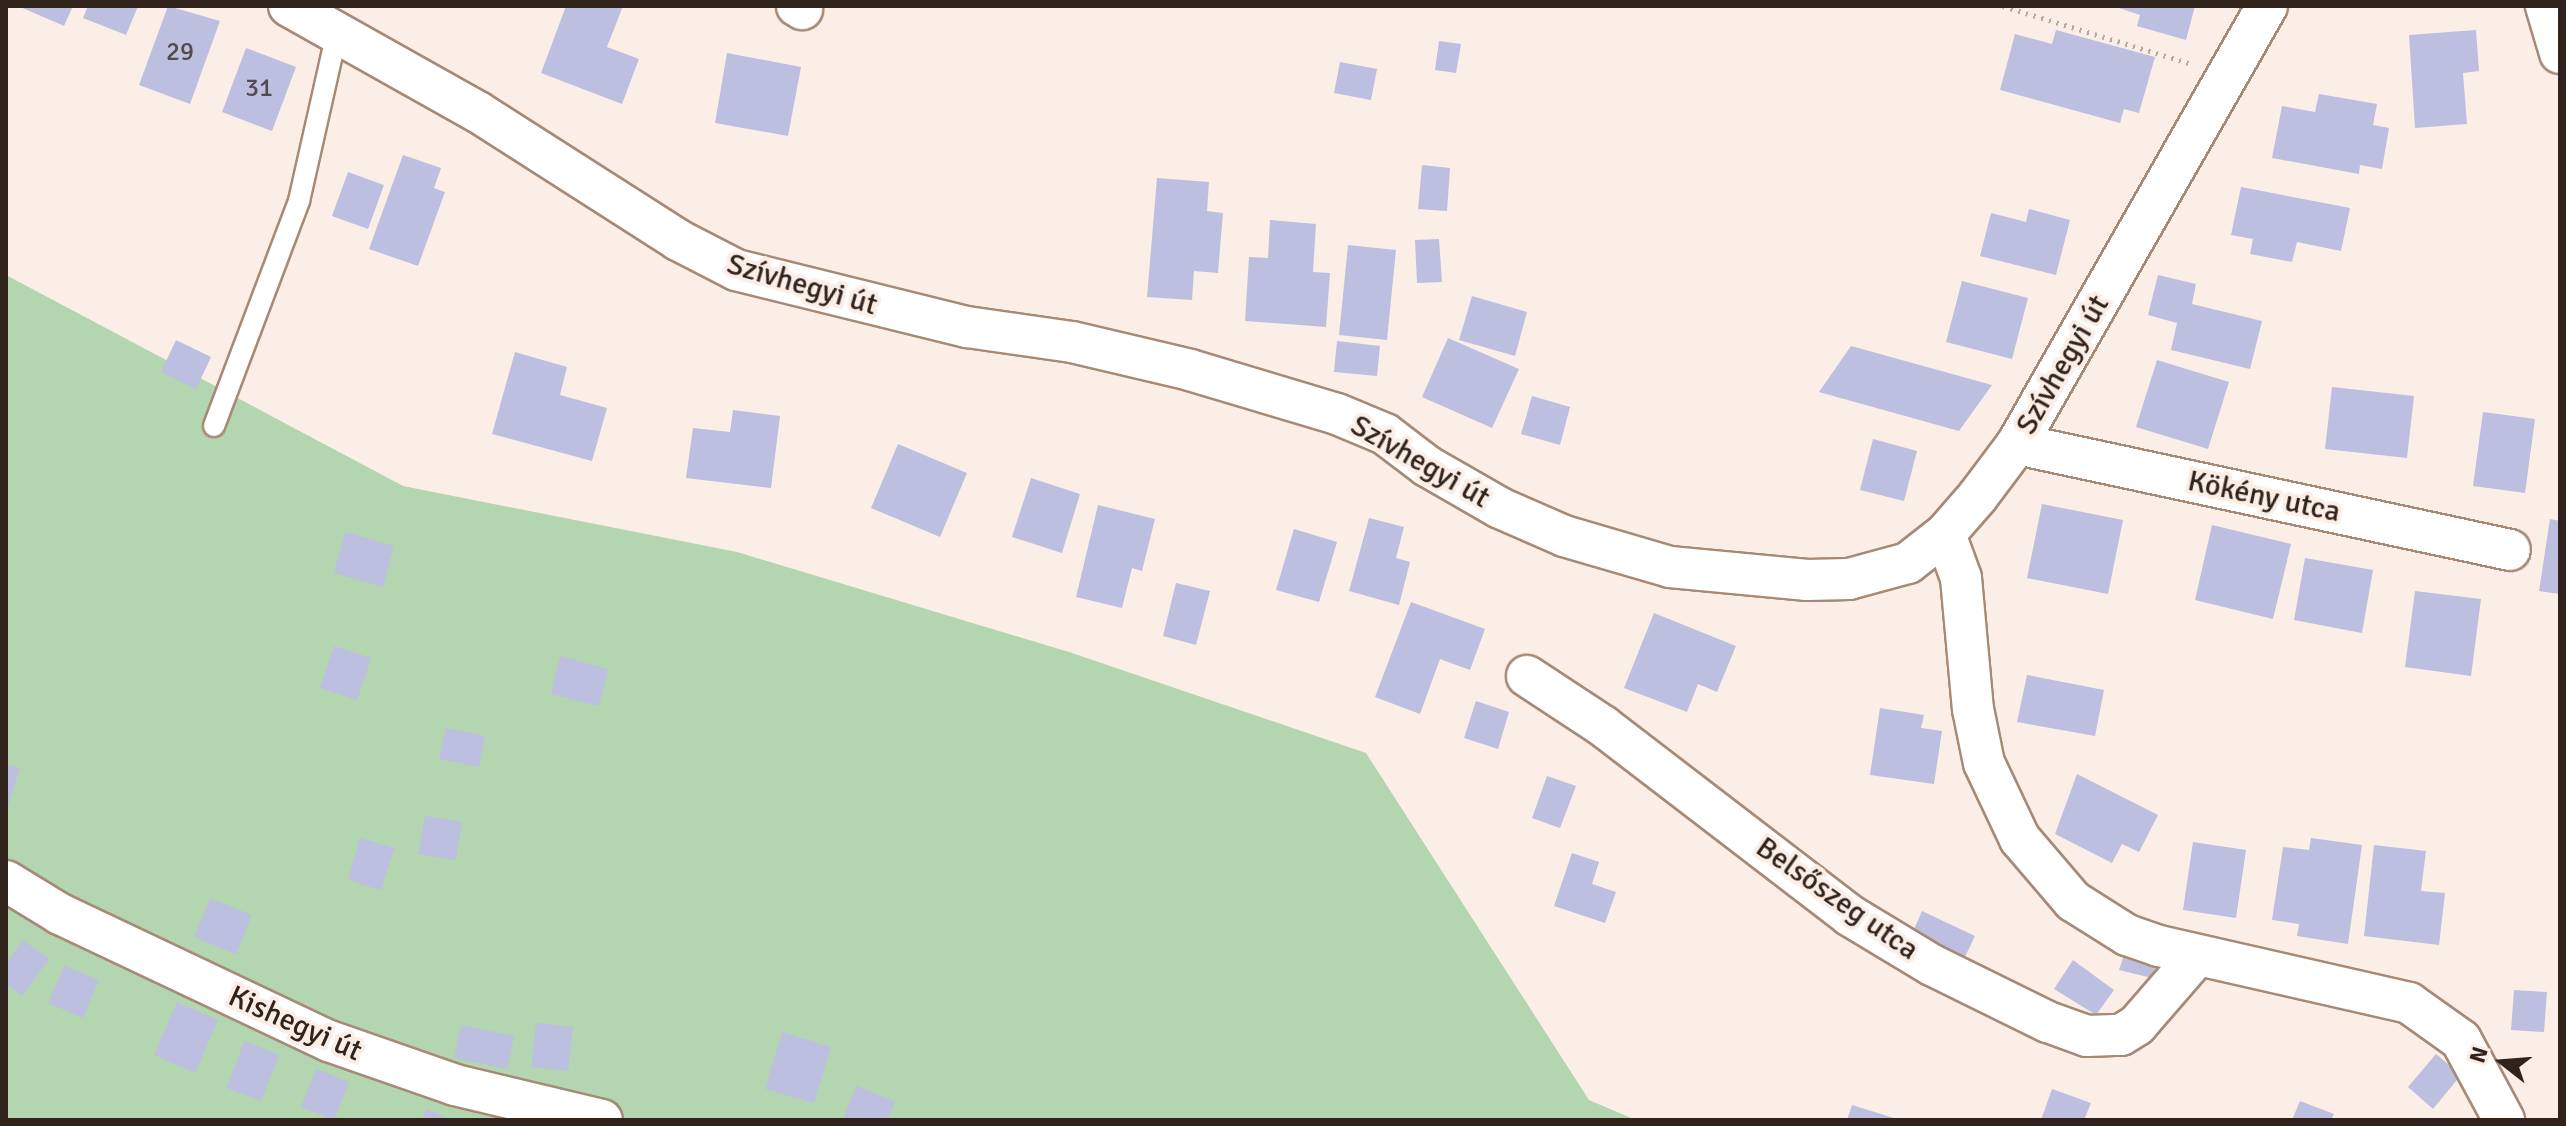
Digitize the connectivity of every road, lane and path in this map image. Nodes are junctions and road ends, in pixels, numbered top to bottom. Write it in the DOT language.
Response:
graph roads {
  1 [pos="289,6"];
  2 [pos="2003,6"];
  3 [pos="2267,6"];
  4 [pos="2546,6"];
  5 [pos="337,32"];
  6 [pos="2560,53"];
  7 [pos="2227,75"];
  8 [pos="214,426"];
  9 [pos="2017,444"];
  10 [pos="1945,534"];
  11 [pos="2510,550"];
  12 [pos="1527,676"];
  13 [pos="6,881"];
  14 [pos="2196,957"];
  15 [pos="602,1120"];
  16 [pos="2504,1120"];
  1 -- 5 [label="street, Szívhegyi út"];
  2 -- 7 [label="path"];
  3 -- 7 [label="street, Szívhegyi út"];
  4 -- 6 [label="street"];
  5 -- 8 [label="lane"];
  5 -- 10 [label="street, Szívhegyi út"];
  7 -- 9 [label="street, Szívhegyi út"];
  9 -- 10 [label="street, Szívhegyi út"];
  9 -- 11 [label="street, Kökény utca"];
  10 -- 14 [label="street"];
  12 -- 14 [label="street, Belsőszeg utca"];
  13 -- 15 [label="street, Kishegyi út"];
  14 -- 16 [label="street"];
}
